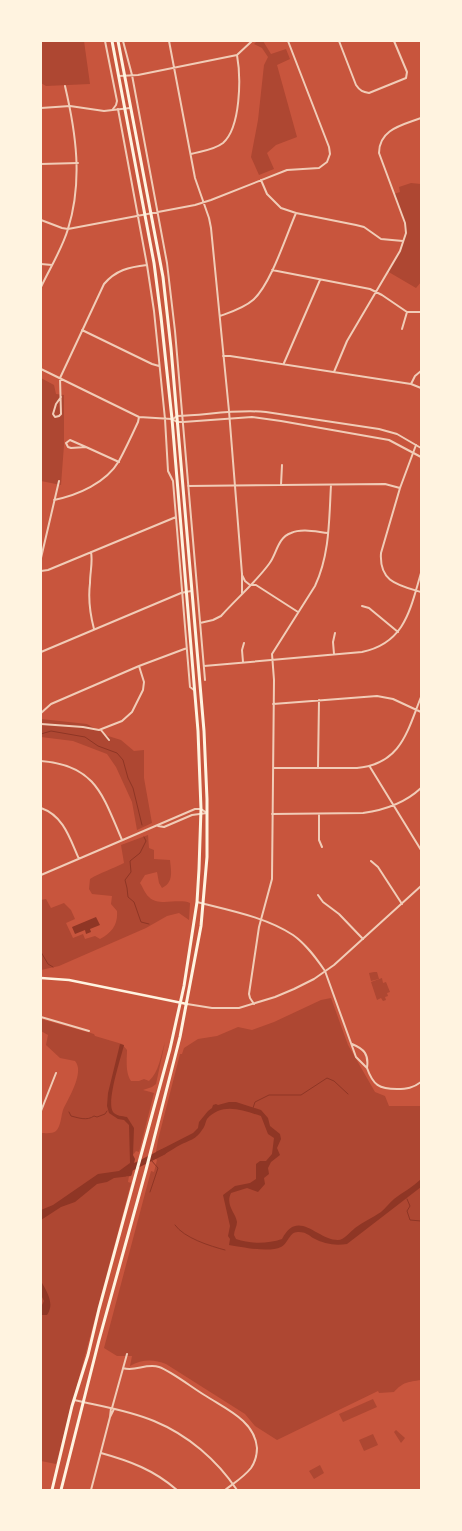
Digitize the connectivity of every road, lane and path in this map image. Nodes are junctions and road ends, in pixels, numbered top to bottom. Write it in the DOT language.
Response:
graph roads {
  1 [pos="105,41"];
  2 [pos="112,41"];
  3 [pos="118,41"];
  4 [pos="123,41"];
  5 [pos="169,41"];
  6 [pos="252,41"];
  7 [pos="288,41"];
  8 [pos="339,41"];
  9 [pos="394,41"];
  10 [pos="237,55"];
  11 [pos="174,68"];
  12 [pos="132,75"];
  13 [pos="119,76"];
  14 [pos="125,76"];
  15 [pos="65,86"];
  16 [pos="70,106"];
  17 [pos="41,108"];
  18 [pos="124,108"];
  19 [pos="130,108"];
  20 [pos="112,109"];
  21 [pos="118,109"];
  22 [pos="421,118"];
  23 [pos="191,154"];
  24 [pos="78,163"];
  25 [pos="41,164"];
  26 [pos="261,180"];
  27 [pos="204,202"];
  28 [pos="157,212"];
  29 [pos="151,213"];
  30 [pos="296,214"];
  31 [pos="145,215"];
  32 [pos="138,216"];
  33 [pos="41,220"];
  34 [pos="68,228"];
  35 [pos="403,242"];
  36 [pos="41,264"];
  37 [pos="147,264"];
  38 [pos="52,265"];
  39 [pos="272,270"];
  40 [pos="320,280"];
  41 [pos="41,288"];
  42 [pos="376,292"];
  43 [pos="407,312"];
  44 [pos="421,312"];
  45 [pos="220,316"];
  46 [pos="402,329"];
  47 [pos="82,330"];
  48 [pos="223,356"];
  49 [pos="284,364"];
  50 [pos="159,366"];
  51 [pos="41,369"];
  52 [pos="421,370"];
  53 [pos="334,372"];
  54 [pos="60,378"];
  55 [pos="411,384"];
  56 [pos="421,388"];
  57 [pos="61,397"];
  58 [pos="229,412"];
  59 [pos="177,416"];
  60 [pos="182,416"];
  61 [pos="139,417"];
  62 [pos="165,419"];
  63 [pos="172,419"];
  64 [pos="230,419"];
  65 [pos="178,422"];
  66 [pos="183,422"];
  67 [pos="416,445"];
  68 [pos="86,447"];
  69 [pos="421,448"];
  70 [pos="412,453"];
  71 [pos="421,457"];
  72 [pos="119,462"];
  73 [pos="282,465"];
  74 [pos="58,481"];
  75 [pos="234,485"];
  76 [pos="282,485"];
  77 [pos="331,485"];
  78 [pos="188,486"];
  79 [pos="400,488"];
  80 [pos="54,500"];
  81 [pos="176,517"];
  82 [pos="328,532"];
  83 [pos="91,552"];
  84 [pos="41,558"];
  85 [pos="41,570"];
  86 [pos="421,573"];
  87 [pos="242,574"];
  88 [pos="250,585"];
  89 [pos="416,590"];
  90 [pos="191,591"];
  91 [pos="184,592"];
  92 [pos="421,592"];
  93 [pos="242,593"];
  94 [pos="362,606"];
  95 [pos="298,612"];
  96 [pos="200,623"];
  97 [pos="94,629"];
  98 [pos="398,632"];
  99 [pos="335,633"];
  100 [pos="201,643"];
  101 [pos="244,643"];
  102 [pos="196,644"];
  103 [pos="189,647"];
  104 [pos="41,652"];
  105 [pos="334,654"];
  106 [pos="272,660"];
  107 [pos="243,662"];
  108 [pos="139,666"];
  109 [pos="204,666"];
  110 [pos="205,680"];
  111 [pos="421,697"];
  112 [pos="319,700"];
  113 [pos="274,704"];
  114 [pos="416,709"];
  115 [pos="421,712"];
  116 [pos="41,713"];
  117 [pos="41,724"];
  118 [pos="101,730"];
  119 [pos="198,731"];
  120 [pos="204,731"];
  121 [pos="109,740"];
  122 [pos="41,761"];
  123 [pos="370,767"];
  124 [pos="272,768"];
  125 [pos="318,768"];
  126 [pos="421,788"];
  127 [pos="394,806"];
  128 [pos="41,808"];
  129 [pos="201,809"];
  130 [pos="207,813"];
  131 [pos="272,814"];
  132 [pos="319,814"];
  133 [pos="200,815"];
  134 [pos="177,816"];
  135 [pos="176,821"];
  136 [pos="157,826"];
  137 [pos="122,840"];
  138 [pos="322,847"];
  139 [pos="421,850"];
  140 [pos="79,859"];
  141 [pos="371,860"];
  142 [pos="41,875"];
  143 [pos="421,886"];
  144 [pos="318,894"];
  145 [pos="197,902"];
  146 [pos="203,904"];
  147 [pos="402,904"];
  148 [pos="260,920"];
  149 [pos="363,939"];
  150 [pos="325,971"];
  151 [pos="41,978"];
  152 [pos="181,1003"];
  153 [pos="187,1004"];
  154 [pos="254,1004"];
  155 [pos="41,1017"];
  156 [pos="89,1031"];
  157 [pos="352,1044"];
  158 [pos="367,1068"];
  159 [pos="56,1073"];
  160 [pos="421,1082"];
  161 [pos="41,1111"];
  162 [pos="127,1354"];
  163 [pos="123,1368"];
  164 [pos="74,1400"];
  165 [pos="84,1402"];
  166 [pos="112,1408"];
  167 [pos="101,1453"];
  168 [pos="233,1484"];
  169 [pos="52,1490"];
  170 [pos="61,1490"];
  171 [pos="91,1490"];
  172 [pos="177,1490"];
  173 [pos="225,1490"];
  174 [pos="237,1490"];
  1 -- 20 [label="street"];
  2 -- 13 [label="main road"];
  3 -- 14 [label="main road"];
  4 -- 12 [label="street"];
  5 -- 11 [label="street"];
  6 -- 10 [label="street"];
  7 -- 26 [label="street"];
  8 -- 9 [label="street"];
  10 -- 11 [label="street"];
  10 -- 23 [label="street"];
  11 -- 12 [label="street"];
  11 -- 23 [label="street"];
  12 -- 14 [label="street"];
  12 -- 28 [label="street"];
  13 -- 14 [label="street"];
  13 -- 18 [label="main road"];
  14 -- 19 [label="main road"];
  15 -- 16 [label="street"];
  16 -- 17 [label="street"];
  16 -- 20 [label="street"];
  16 -- 24 [label="street"];
  18 -- 19 [label="street"];
  18 -- 21 [label="street"];
  18 -- 31 [label="main road"];
  19 -- 29 [label="main road"];
  20 -- 21 [label="street"];
  21 -- 32 [label="street"];
  22 -- 35 [label="street"];
  23 -- 27 [label="street"];
  24 -- 25 [label="street"];
  24 -- 34 [label="street"];
  26 -- 27 [label="street"];
  26 -- 30 [label="street"];
  27 -- 28 [label="street"];
  27 -- 45 [label="street"];
  28 -- 29 [label="street"];
  28 -- 60 [label="street"];
  29 -- 31 [label="street"];
  29 -- 59 [label="main road"];
  30 -- 35 [label="street"];
  30 -- 39 [label="street"];
  31 -- 32 [label="street"];
  31 -- 63 [label="main road"];
  32 -- 34 [label="street"];
  32 -- 37 [label="street"];
  33 -- 34 [label="street"];
  34 -- 38 [label="street"];
  35 -- 42 [label="street"];
  36 -- 38 [label="street"];
  37 -- 47 [label="street"];
  37 -- 50 [label="street"];
  38 -- 41 [label="street"];
  39 -- 40 [label="street"];
  39 -- 45 [label="street"];
  40 -- 42 [label="street"];
  40 -- 49 [label="street"];
  42 -- 43 [label="street"];
  42 -- 53 [label="street"];
  43 -- 44 [label="street"];
  43 -- 46 [label="street"];
  45 -- 48 [label="street"];
  47 -- 50 [label="street"];
  47 -- 54 [label="street"];
  48 -- 49 [label="street"];
  48 -- 58 [label="street"];
  49 -- 53 [label="street"];
  50 -- 62 [label="street"];
  51 -- 54 [label="street"];
  52 -- 55 [label="street"];
  53 -- 55 [label="street"];
  54 -- 57 [label="street"];
  54 -- 61 [label="street"];
  55 -- 56 [label="street"];
  57 -- 57 [label="street"];
  58 -- 60 [label="street"];
  58 -- 64 [label="street"];
  58 -- 67 [label="street"];
  59 -- 60 [label="street"];
  59 -- 63 [label="street"];
  59 -- 65 [label="main road"];
  60 -- 66 [label="street"];
  61 -- 62 [label="street"];
  61 -- 72 [label="street"];
  62 -- 63 [label="street"];
  62 -- 81 [label="street"];
  63 -- 65 [label="street"];
  63 -- 91 [label="main road"];
  64 -- 66 [label="street"];
  64 -- 70 [label="street"];
  64 -- 75 [label="street"];
  65 -- 66 [label="street"];
  65 -- 90 [label="main road"];
  66 -- 78 [label="street"];
  67 -- 69 [label="street"];
  67 -- 70 [label="street"];
  68 -- 68 [label="street"];
  68 -- 72 [label="street"];
  70 -- 71 [label="street"];
  70 -- 79 [label="street"];
  72 -- 80 [label="street"];
  73 -- 76 [label="street"];
  74 -- 80 [label="street"];
  75 -- 76 [label="street"];
  75 -- 78 [label="street"];
  75 -- 87 [label="street"];
  76 -- 77 [label="street"];
  77 -- 79 [label="street"];
  77 -- 82 [label="street"];
  78 -- 96 [label="street"];
  79 -- 89 [label="street"];
  80 -- 84 [label="street"];
  81 -- 83 [label="street"];
  81 -- 91 [label="street"];
  82 -- 88 [label="street"];
  82 -- 95 [label="street"];
  83 -- 85 [label="street"];
  83 -- 97 [label="street"];
  86 -- 89 [label="street"];
  87 -- 88 [label="street"];
  87 -- 93 [label="street"];
  88 -- 93 [label="street"];
  88 -- 95 [label="street"];
  89 -- 92 [label="street"];
  89 -- 98 [label="street"];
  90 -- 91 [label="street"];
  90 -- 102 [label="main road"];
  91 -- 97 [label="street"];
  91 -- 103 [label="main road"];
  93 -- 96 [label="street"];
  94 -- 98 [label="street"];
  95 -- 106 [label="street"];
  96 -- 100 [label="street"];
  97 -- 104 [label="street"];
  98 -- 105 [label="street"];
  99 -- 105 [label="street"];
  100 -- 102 [label="street"];
  100 -- 109 [label="street"];
  101 -- 107 [label="street"];
  102 -- 103 [label="street"];
  102 -- 120 [label="main road"];
  103 -- 108 [label="street"];
  103 -- 119 [label="main road"];
  105 -- 106 [label="street"];
  106 -- 107 [label="street"];
  106 -- 113 [label="street"];
  107 -- 109 [label="street"];
  108 -- 116 [label="street"];
  108 -- 118 [label="street"];
  109 -- 110 [label="street"];
  111 -- 114 [label="street"];
  112 -- 113 [label="street"];
  112 -- 114 [label="street"];
  112 -- 125 [label="street"];
  113 -- 124 [label="street"];
  114 -- 115 [label="street"];
  114 -- 123 [label="street"];
  117 -- 118 [label="street"];
  118 -- 121 [label="street"];
  119 -- 120 [label="main road"];
  119 -- 129 [label="main road"];
  120 -- 130 [label="main road"];
  122 -- 137 [label="street"];
  123 -- 125 [label="street"];
  123 -- 127 [label="street"];
  124 -- 125 [label="street"];
  124 -- 131 [label="street"];
  126 -- 127 [label="street"];
  127 -- 132 [label="street"];
  127 -- 139 [label="street"];
  128 -- 140 [label="street"];
  129 -- 130 [label="street"];
  129 -- 133 [label="main road"];
  129 -- 134 [label="street"];
  130 -- 133 [label="street"];
  130 -- 146 [label="main road"];
  131 -- 132 [label="street"];
  131 -- 148 [label="street"];
  132 -- 138 [label="street"];
  133 -- 135 [label="street"];
  133 -- 145 [label="main road"];
  134 -- 135 [label="street"];
  134 -- 136 [label="street"];
  135 -- 136 [label="street"];
  136 -- 137 [label="street"];
  137 -- 140 [label="street"];
  140 -- 142 [label="street"];
  141 -- 147 [label="street"];
  143 -- 147 [label="street"];
  144 -- 149 [label="street"];
  145 -- 146 [label="street"];
  145 -- 152 [label="main road"];
  146 -- 148 [label="street"];
  146 -- 153 [label="main road"];
  147 -- 149 [label="street"];
  148 -- 150 [label="street"];
  148 -- 154 [label="street"];
  149 -- 150 [label="street"];
  150 -- 154 [label="street"];
  150 -- 157 [label="street"];
  151 -- 152 [label="main road"];
  152 -- 153 [label="main road"];
  152 -- 164 [label="main road"];
  153 -- 154 [label="street"];
  153 -- 165 [label="main road"];
  155 -- 156 [label="street"];
  157 -- 158 [label="street"];
  157 -- 158 [label="street"];
  158 -- 160 [label="street"];
  159 -- 161 [label="street"];
  162 -- 163 [label="street"];
  163 -- 166 [label="street"];
  163 -- 168 [label="street"];
  164 -- 165 [label="street"];
  164 -- 169 [label="main road"];
  165 -- 166 [label="street"];
  165 -- 170 [label="main road"];
  166 -- 167 [label="street"];
  166 -- 168 [label="street"];
  167 -- 171 [label="street"];
  167 -- 172 [label="street"];
  168 -- 173 [label="street"];
  168 -- 174 [label="street"];
}
